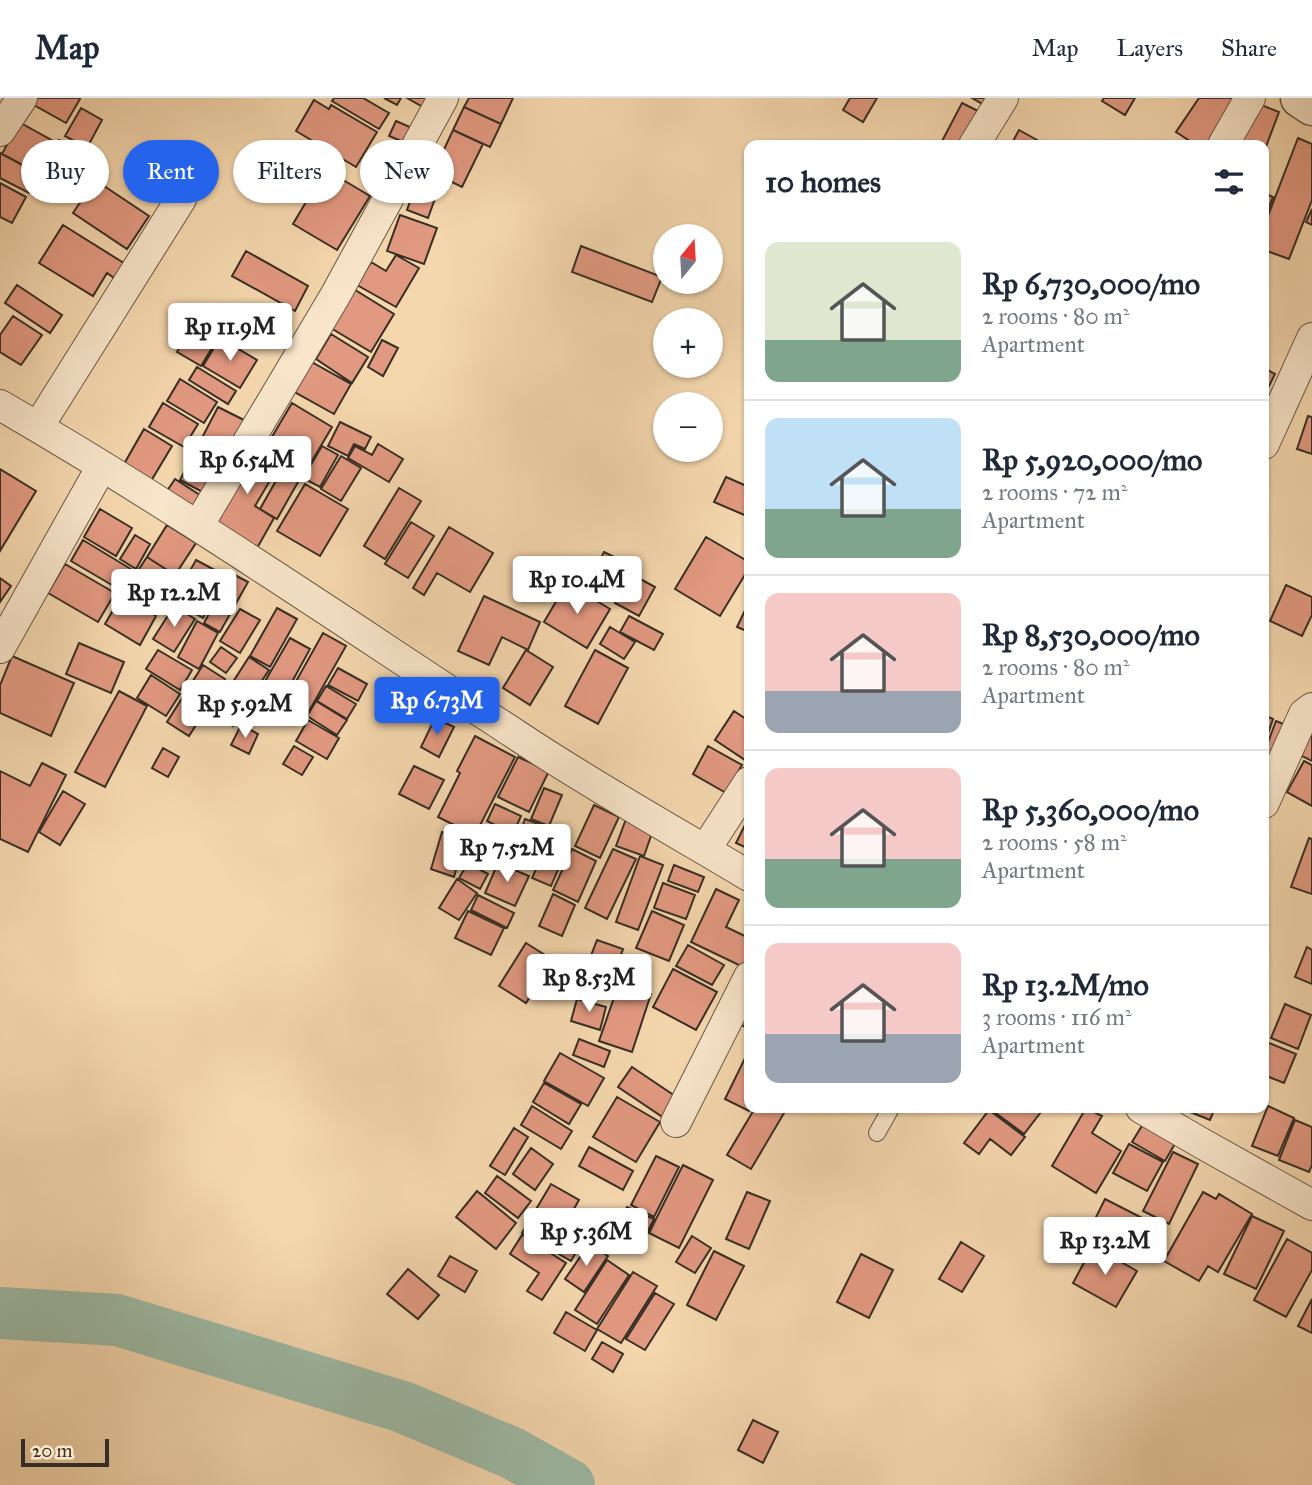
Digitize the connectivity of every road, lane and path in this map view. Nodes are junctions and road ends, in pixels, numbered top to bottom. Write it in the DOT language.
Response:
graph roads {
  1 [pos="22,98"];
  2 [pos="443,98"];
  3 [pos="1003,98"];
  4 [pos="1250,98"];
  5 [pos="1300,98"];
  6 [pos="1312,106"];
  7 [pos="0,131"];
  8 [pos="977,140"];
  9 [pos="1226,140"];
  10 [pos="178,203"];
  11 [pos="1312,338"];
  12 [pos="0,405"];
  13 [pos="38,427"];
  14 [pos="1269,433"];
  15 [pos="102,466"];
  16 [pos="198,526"];
  17 [pos="0,648"];
  18 [pos="1312,708"];
  19 [pos="744,790"];
  20 [pos="1269,792"];
  21 [pos="705,850"];
  22 [pos="744,873"];
  23 [pos="744,987"];
  24 [pos="888,1113"];
  25 [pos="1150,1113"];
  26 [pos="676,1122"];
  27 [pos="877,1133"];
  28 [pos="1312,1205"];
  1 -- 7 [label="street"];
  2 -- 16 [label="street"];
  3 -- 8 [label="street"];
  4 -- 9 [label="street"];
  5 -- 6 [label="street"];
  10 -- 13 [label="street"];
  11 -- 14 [label="street"];
  12 -- 13 [label="street"];
  13 -- 15 [label="street"];
  15 -- 16 [label="street"];
  15 -- 17 [label="street"];
  16 -- 21 [label="street"];
  18 -- 20 [label="street"];
  19 -- 21 [label="street"];
  21 -- 22 [label="street"];
  23 -- 26 [label="street"];
  24 -- 27 [label="lane"];
  25 -- 28 [label="street"];
}
